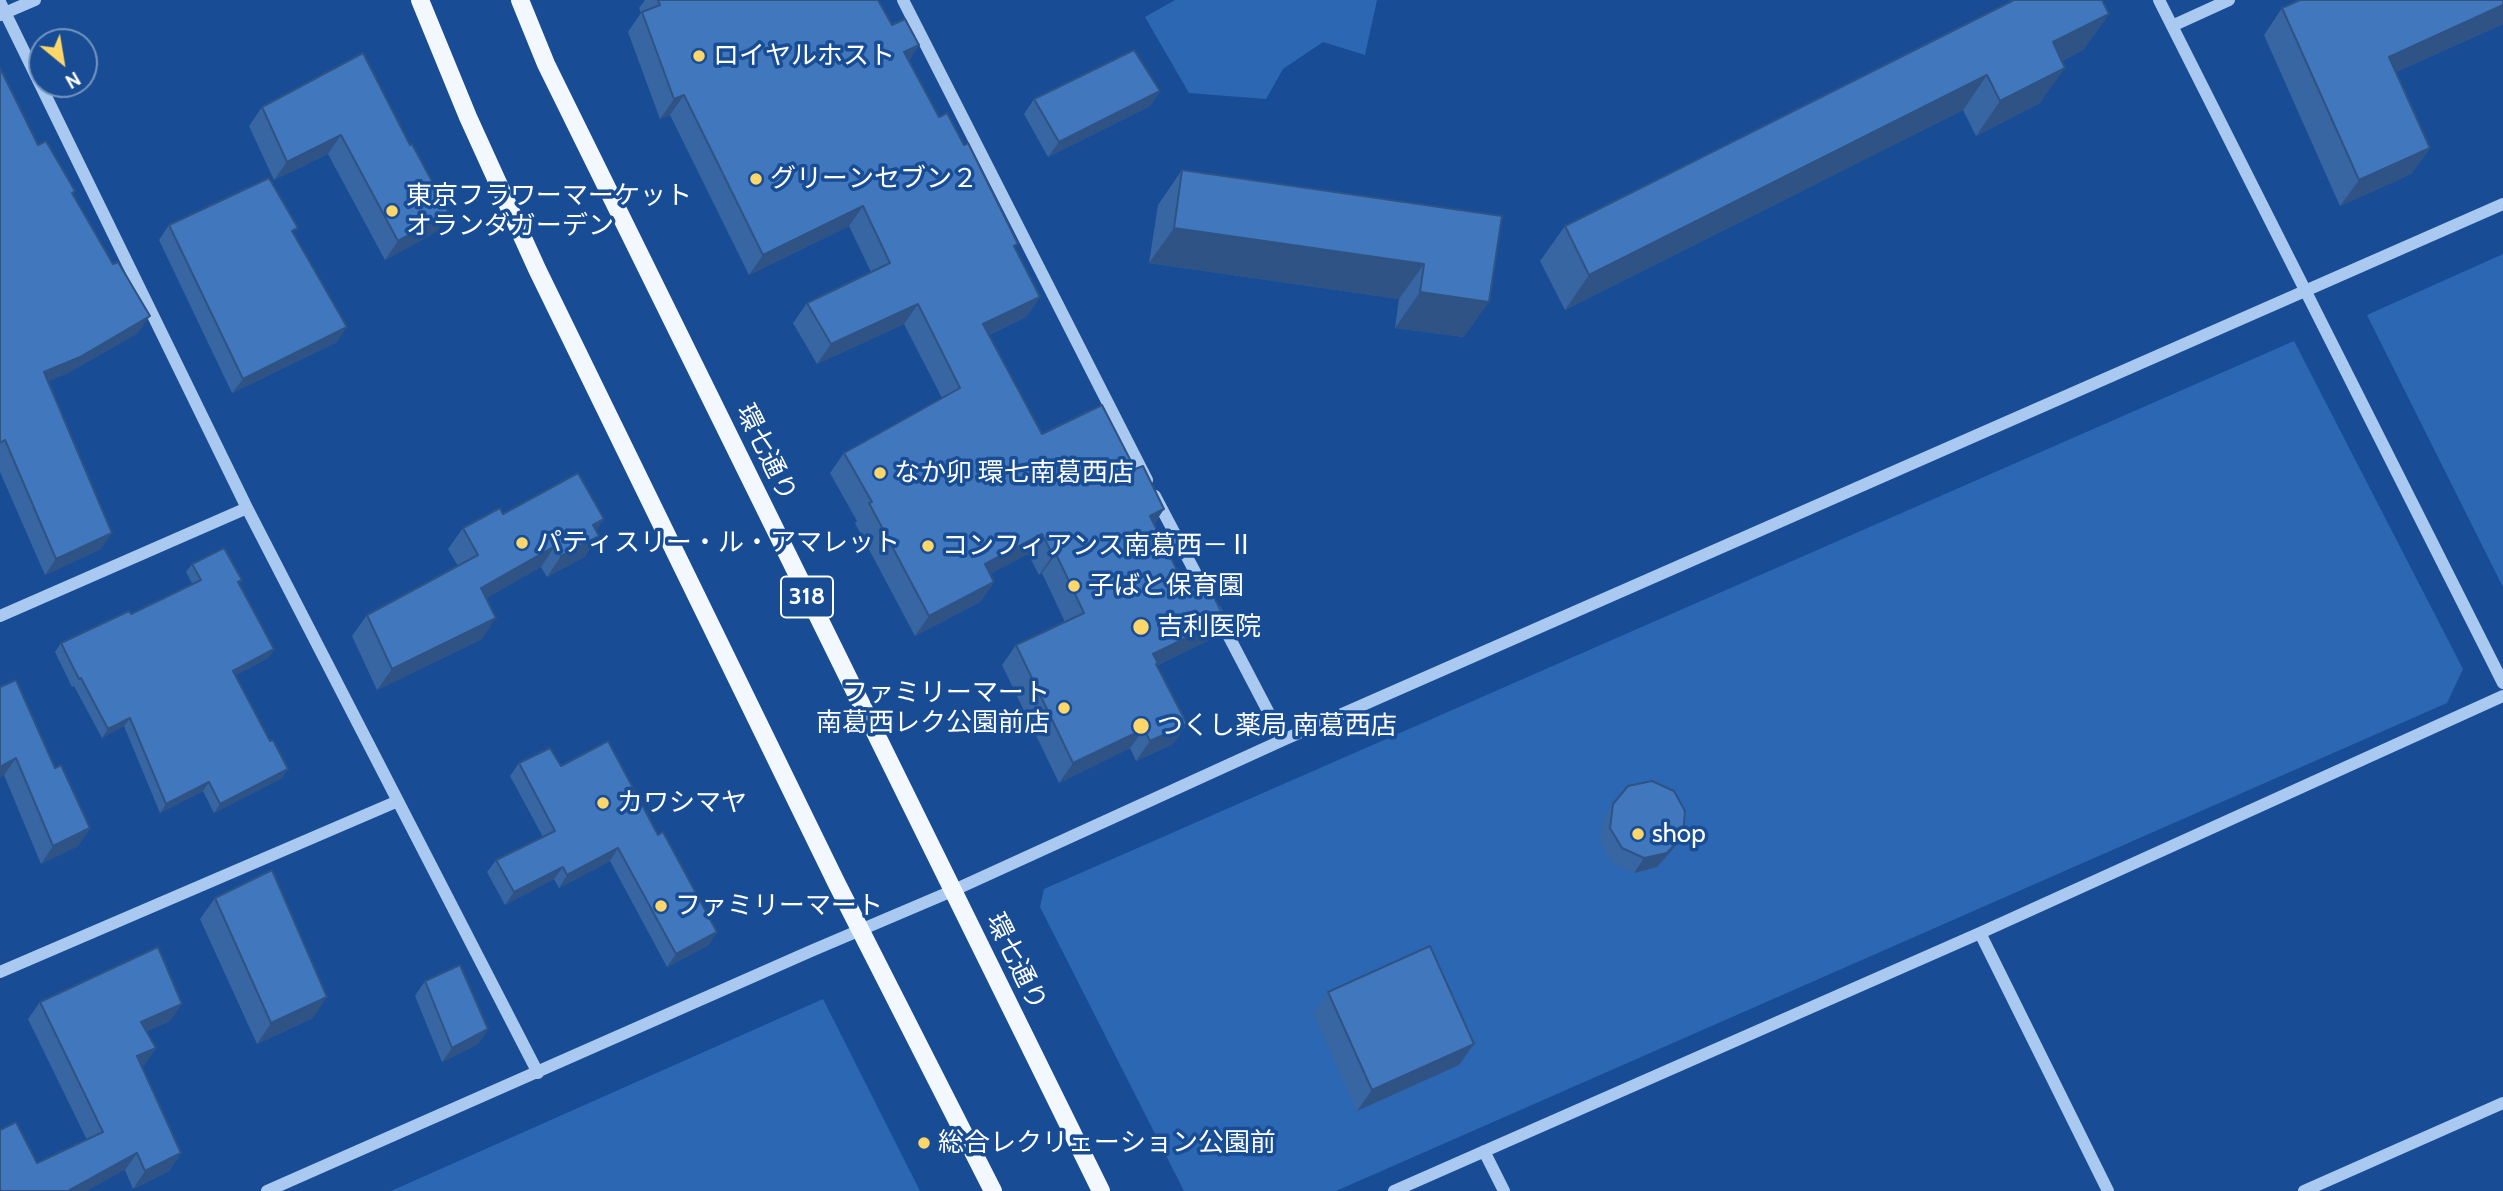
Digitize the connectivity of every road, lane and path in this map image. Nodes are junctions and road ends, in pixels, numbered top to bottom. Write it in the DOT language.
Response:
graph roads {
  1 [pos="35,0"];
  2 [pos="420,0"];
  3 [pos="520,0"];
  4 [pos="904,0"];
  5 [pos="2159,0"];
  6 [pos="2229,0"];
  7 [pos="2,10"];
  8 [pos="2172,26"];
  9 [pos="2503,204"];
  10 [pos="2304,291"];
  11 [pos="247,508"];
  12 [pos="0,616"];
  13 [pos="2503,683"];
  14 [pos="2503,696"];
  15 [pos="1283,740"];
  16 [pos="398,801"];
  17 [pos="952,891"];
  18 [pos="862,931"];
  19 [pos="1980,933"];
  20 [pos="0,972"];
  21 [pos="538,1073"];
  22 [pos="2503,1103"];
  23 [pos="1484,1151"];
  24 [pos="267,1191"];
  25 [pos="993,1191"];
  26 [pos="1101,1191"];
  27 [pos="1394,1191"];
  28 [pos="1504,1191"];
  29 [pos="2108,1191"];
  30 [pos="2304,1191"];
  1 -- 7 [label="street"];
  2 -- 18 [label="main road"];
  3 -- 17 [label="main road, 環七通り / 318"];
  4 -- 15 [label="street"];
  5 -- 8 [label="street"];
  6 -- 8 [label="street"];
  7 -- 11 [label="street"];
  8 -- 10 [label="street"];
  9 -- 10 [label="street"];
  10 -- 13 [label="street"];
  10 -- 15 [label="street"];
  11 -- 12 [label="street"];
  11 -- 16 [label="street"];
  14 -- 19 [label="street"];
  15 -- 17 [label="street"];
  16 -- 20 [label="street"];
  16 -- 21 [label="street"];
  17 -- 18 [label="street"];
  17 -- 26 [label="main road, 環七通り / 318"];
  18 -- 21 [label="street"];
  18 -- 25 [label="main road"];
  19 -- 23 [label="street"];
  19 -- 29 [label="street"];
  21 -- 24 [label="street"];
  22 -- 30 [label="street"];
  23 -- 27 [label="street"];
  23 -- 28 [label="street"];
}
